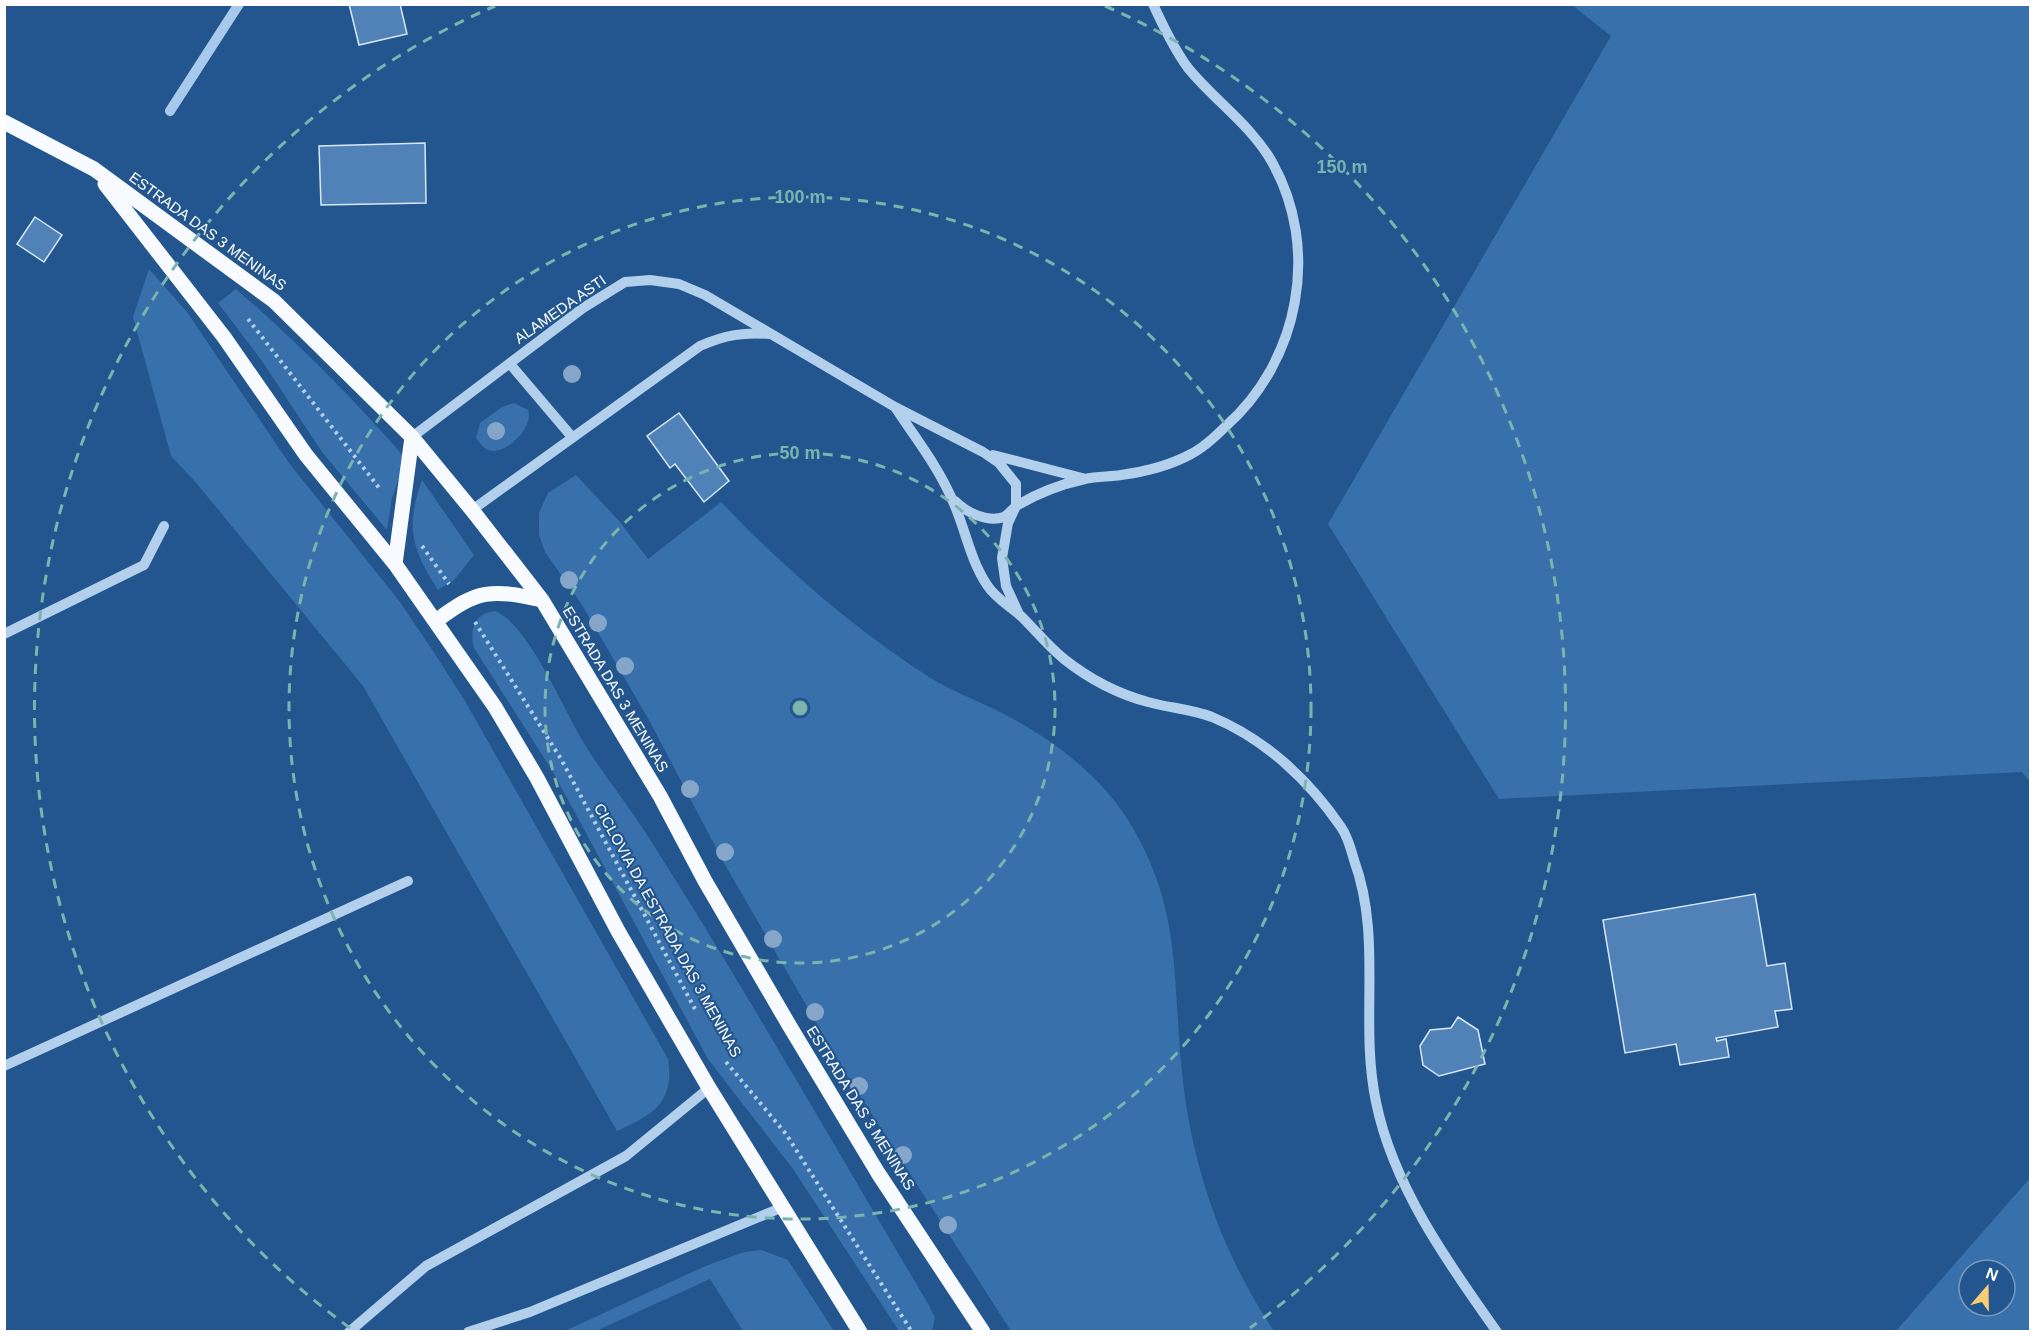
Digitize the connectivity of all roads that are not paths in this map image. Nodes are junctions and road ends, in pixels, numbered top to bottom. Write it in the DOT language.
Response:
graph roads {
  1 [pos="1153,4"];
  2 [pos="4,122"];
  3 [pos="94,170"];
  4 [pos="775,335"];
  5 [pos="510,364"];
  6 [pos="895,407"];
  7 [pos="412,437"];
  8 [pos="572,437"];
  9 [pos="983,452"];
  10 [pos="1086,479"];
  11 [pos="952,499"];
  12 [pos="1016,506"];
  13 [pos="472,510"];
  14 [pos="164,526"];
  15 [pos="394,564"];
  16 [pos="542,600"];
  17 [pos="1019,615"];
  18 [pos="436,621"];
  19 [pos="4,634"];
  20 [pos="408,881"];
  21 [pos="4,1066"];
  22 [pos="709,1088"];
  23 [pos="783,1207"];
  24 [pos="978,1330"];
  25 [pos="349,1332"];
  26 [pos="468,1332"];
  27 [pos="860,1332"];
  28 [pos="1497,1332"];
  1 -- 10 [label="street"];
  2 -- 3 [label="main road, ESTRADA DAS 3 MENINAS"];
  3 -- 7 [label="main road, ESTRADA DAS 3 MENINAS"];
  3 -- 15 [label="main road, ESTRADA DAS 3 MENINAS"];
  4 -- 5 [label="street, ALAMEDA ASTI"];
  4 -- 6 [label="street, ALAMEDA ASTI"];
  4 -- 8 [label="street, ALAMEDA ASTI"];
  5 -- 7 [label="street, ALAMEDA ASTI"];
  5 -- 8 [label="street"];
  6 -- 9 [label="street, ALAMEDA ASTI"];
  6 -- 11 [label="street"];
  7 -- 13 [label="main road, ESTRADA DAS 3 MENINAS"];
  7 -- 15 [label="main road"];
  8 -- 13 [label="street, ALAMEDA ASTI"];
  9 -- 10 [label="street"];
  9 -- 12 [label="street"];
  10 -- 12 [label="street"];
  11 -- 12 [label="street"];
  11 -- 17 [label="street"];
  12 -- 17 [label="street"];
  13 -- 16 [label="main road, ESTRADA DAS 3 MENINAS"];
  14 -- 19 [label="street"];
  15 -- 18 [label="main road, ESTRADA DAS 3 MENINAS"];
  16 -- 18 [label="main road"];
  16 -- 24 [label="main road, ESTRADA DAS 3 MENINAS"];
  17 -- 28 [label="street"];
  18 -- 22 [label="main road, ESTRADA DAS 3 MENINAS"];
  20 -- 21 [label="street"];
  22 -- 23 [label="main road, ESTRADA DAS 3 MENINAS"];
  22 -- 25 [label="street"];
  23 -- 26 [label="street"];
  23 -- 27 [label="main road, ESTRADA DAS 3 MENINAS"];
}
